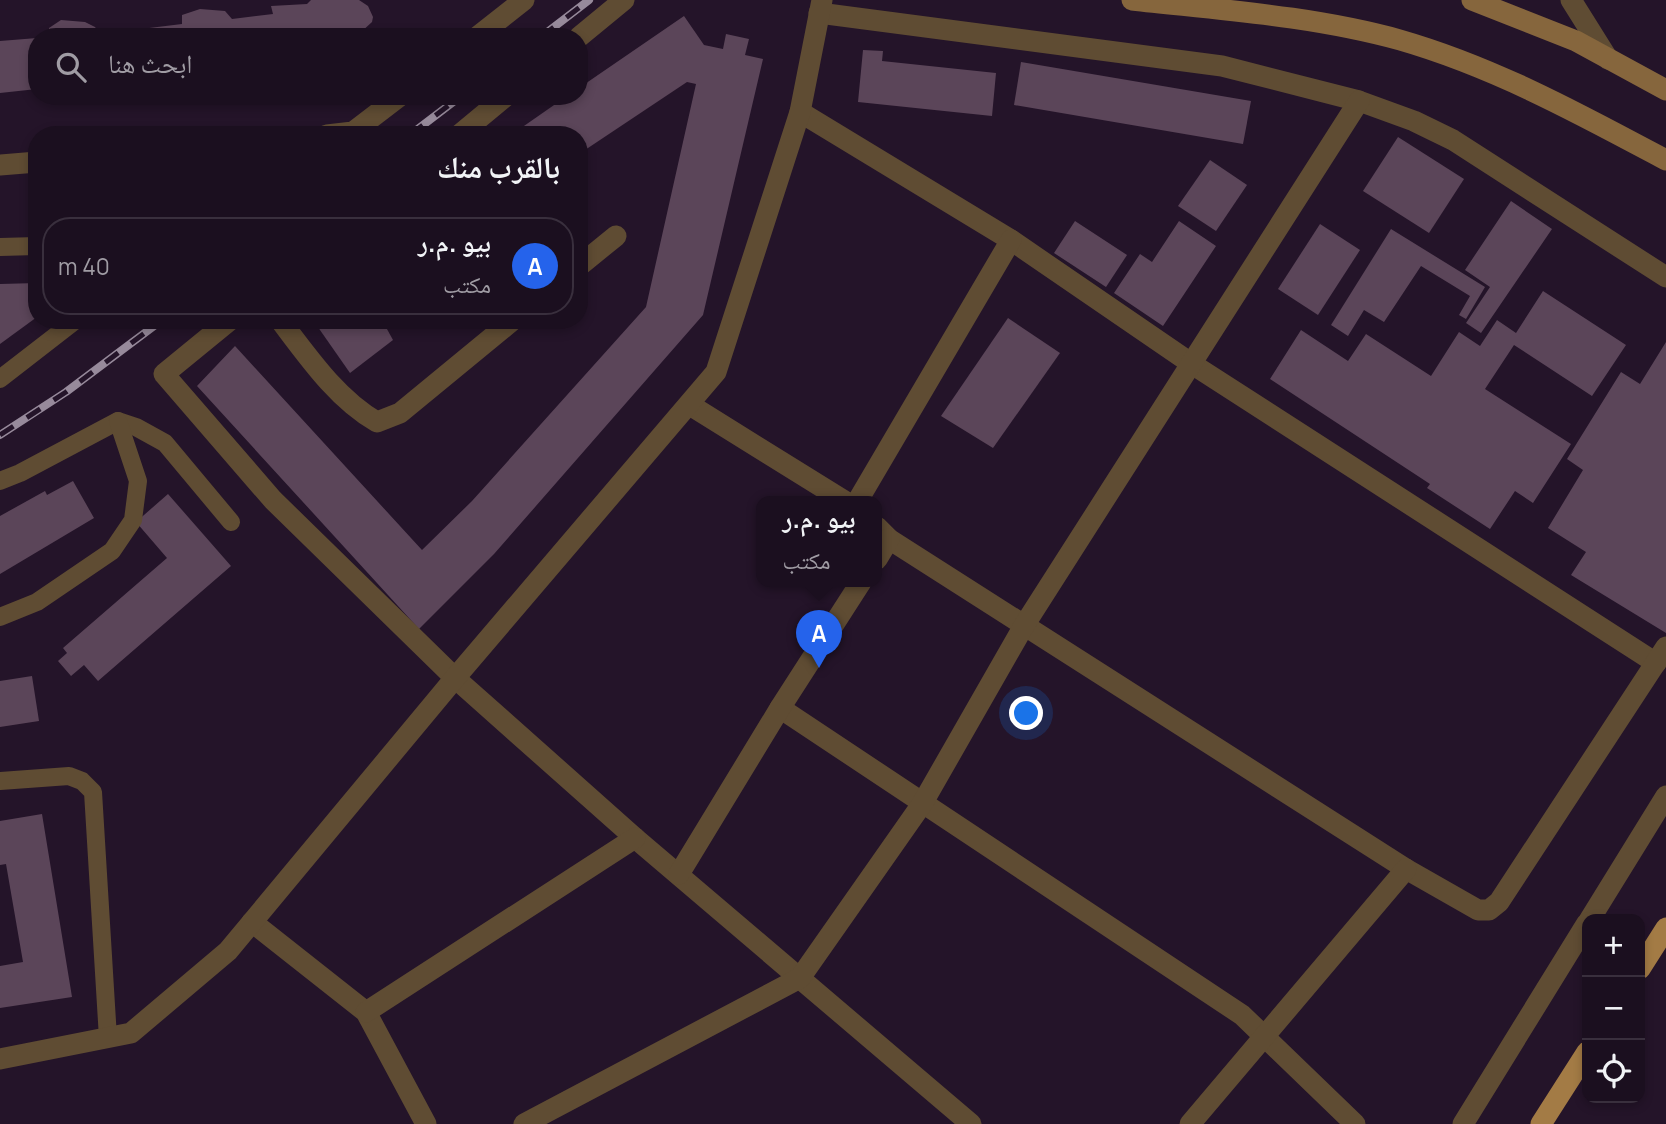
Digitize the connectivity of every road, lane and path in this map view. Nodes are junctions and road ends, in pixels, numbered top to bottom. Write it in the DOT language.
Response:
graph roads {
  1 [pos="524,0"];
  2 [pos="625,0"];
  3 [pos="1132,0"];
  4 [pos="1472,0"];
  5 [pos="1571,0"];
  6 [pos="820,6"];
  7 [pos="488,28"];
  8 [pos="588,30"];
  9 [pos="1608,59"];
  10 [pos="1666,90"];
  11 [pos="1359,101"];
  12 [pos="388,105"];
  13 [pos="495,105"];
  14 [pos="800,112"];
  15 [pos="361,126"];
  16 [pos="470,126"];
  17 [pos="1666,160"];
  18 [pos="28,163"];
  19 [pos="0,165"];
  20 [pos="616,236"];
  21 [pos="1011,240"];
  22 [pos="28,246"];
  23 [pos="0,247"];
  24 [pos="588,259"];
  25 [pos="1666,277"];
  26 [pos="64,329"];
  27 [pos="219,329"];
  28 [pos="287,329"];
  29 [pos="502,329"];
  30 [pos="1192,364"];
  31 [pos="0,379"];
  32 [pos="690,405"];
  33 [pos="118,421"];
  34 [pos="0,481"];
  35 [pos="836,496"];
  36 [pos="861,496"];
  37 [pos="230,523"];
  38 [pos="883,533"];
  39 [pos="858,587"];
  40 [pos="0,617"];
  41 [pos="1025,624"];
  42 [pos="1661,655"];
  43 [pos="455,678"];
  44 [pos="780,708"];
  45 [pos="0,781"];
  46 [pos="1666,796"];
  47 [pos="922,804"];
  48 [pos="635,838"];
  49 [pos="1406,869"];
  50 [pos="679,874"];
  51 [pos="1592,914"];
  52 [pos="252,922"];
  53 [pos="1666,928"];
  54 [pos="1582,931"];
  55 [pos="1645,962"];
  56 [pos="800,978"];
  57 [pos="366,1012"];
  58 [pos="1264,1037"];
  59 [pos="108,1038"];
  60 [pos="0,1059"];
  61 [pos="1582,1060"];
  62 [pos="426,1124"];
  63 [pos="524,1124"];
  64 [pos="971,1124"];
  65 [pos="1190,1124"];
  66 [pos="1355,1124"];
  67 [pos="1463,1124"];
  68 [pos="1541,1124"];
  1 -- 7 [label="street"];
  2 -- 8 [label="street"];
  3 -- 17 [label="main road"];
  4 -- 9 [label="main road"];
  5 -- 9 [label="street"];
  6 -- 11 [label="street"];
  6 -- 14 [label="street"];
  9 -- 10 [label="main road"];
  11 -- 25 [label="street"];
  11 -- 30 [label="street"];
  12 -- 15 [label="street"];
  13 -- 16 [label="street"];
  14 -- 21 [label="street"];
  14 -- 32 [label="street"];
  18 -- 19 [label="street"];
  20 -- 24 [label="street"];
  21 -- 30 [label="street"];
  21 -- 36 [label="street"];
  22 -- 23 [label="lane"];
  26 -- 31 [label="lane"];
  27 -- 43 [label="street"];
  28 -- 29 [label="street"];
  30 -- 41 [label="street"];
  30 -- 42 [label="street"];
  32 -- 35 [label="street"];
  32 -- 43 [label="street"];
  33 -- 34 [label="lane"];
  33 -- 37 [label="lane"];
  33 -- 40 [label="lane"];
  38 -- 41 [label="street"];
  39 -- 44 [label="street"];
  41 -- 47 [label="street"];
  41 -- 49 [label="street"];
  42 -- 49 [label="street"];
  43 -- 48 [label="street"];
  43 -- 52 [label="street"];
  44 -- 47 [label="street"];
  44 -- 50 [label="street"];
  45 -- 59 [label="lane"];
  46 -- 51 [label="street"];
  47 -- 56 [label="street"];
  47 -- 58 [label="street"];
  48 -- 50 [label="street"];
  48 -- 57 [label="street"];
  49 -- 58 [label="street"];
  50 -- 56 [label="street"];
  52 -- 57 [label="street"];
  52 -- 59 [label="street"];
  53 -- 55 [label="main road"];
  54 -- 67 [label="street"];
  56 -- 63 [label="street"];
  56 -- 64 [label="street"];
  57 -- 62 [label="street"];
  58 -- 65 [label="street"];
  58 -- 66 [label="street"];
  59 -- 60 [label="street"];
  61 -- 68 [label="main road"];
}
